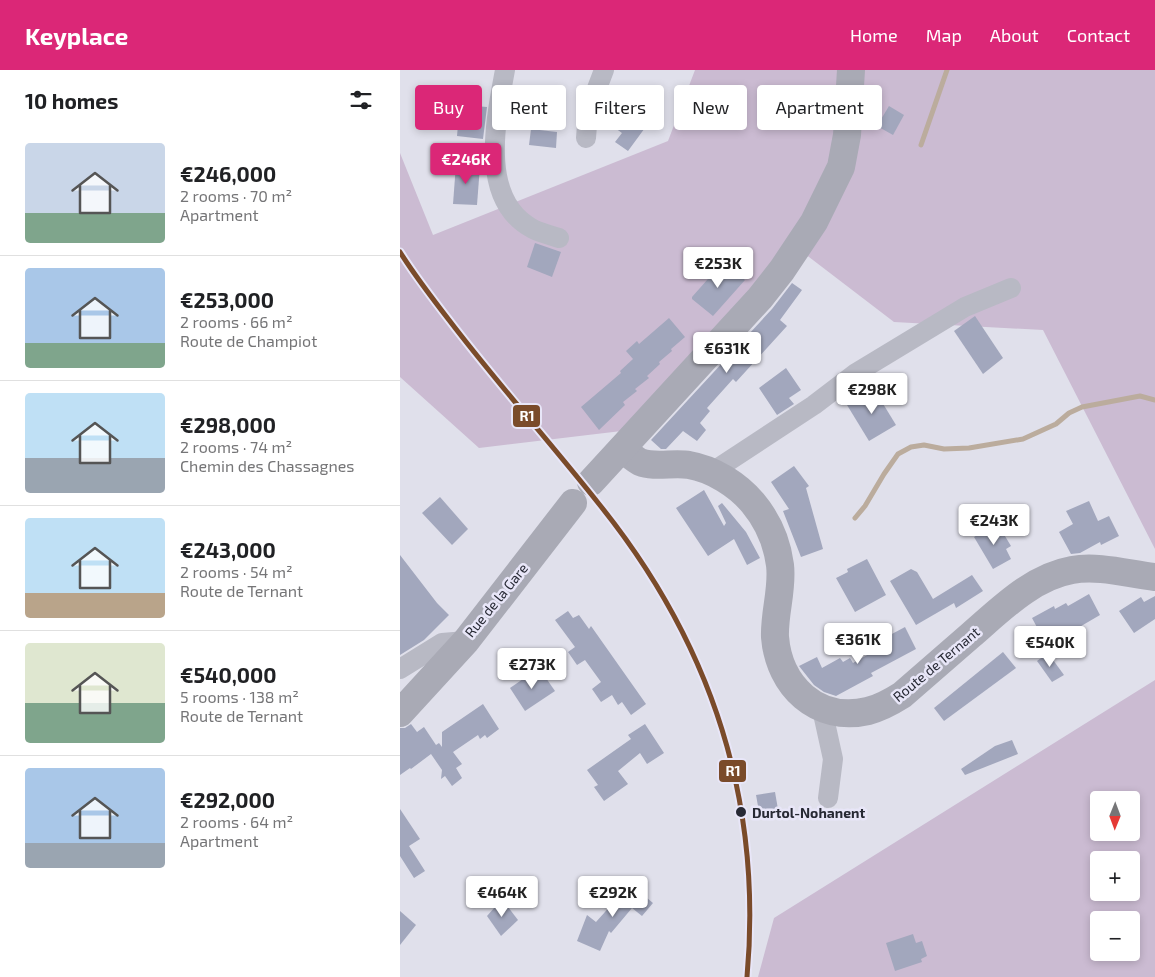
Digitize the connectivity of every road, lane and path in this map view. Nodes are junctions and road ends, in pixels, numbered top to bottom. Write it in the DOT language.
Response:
graph roads {
  1 [pos="505,70"];
  2 [pos="604,70"];
  3 [pos="851,70"];
  4 [pos="586,138"];
  5 [pos="559,238"];
  6 [pos="1011,288"];
  7 [pos="622,449"];
  8 [pos="712,472"];
  9 [pos="591,482"];
  10 [pos="573,503"];
  11 [pos="1155,577"];
  12 [pos="466,641"];
  13 [pos="400,670"];
  14 [pos="822,709"];
  15 [pos="400,713"];
  16 [pos="828,798"];
  1 -- 5 [label="street"];
  2 -- 4 [label="street"];
  3 -- 7 [label="street"];
  6 -- 8 [label="street"];
  7 -- 8 [label="street"];
  7 -- 9 [label="street"];
  8 -- 14 [label="street"];
  10 -- 12 [label="street, Rue de la Gare"];
  11 -- 14 [label="street, Route de Ternant"];
  12 -- 13 [label="street, Rue de la Gare"];
  12 -- 15 [label="street"];
  14 -- 16 [label="street"];
}
